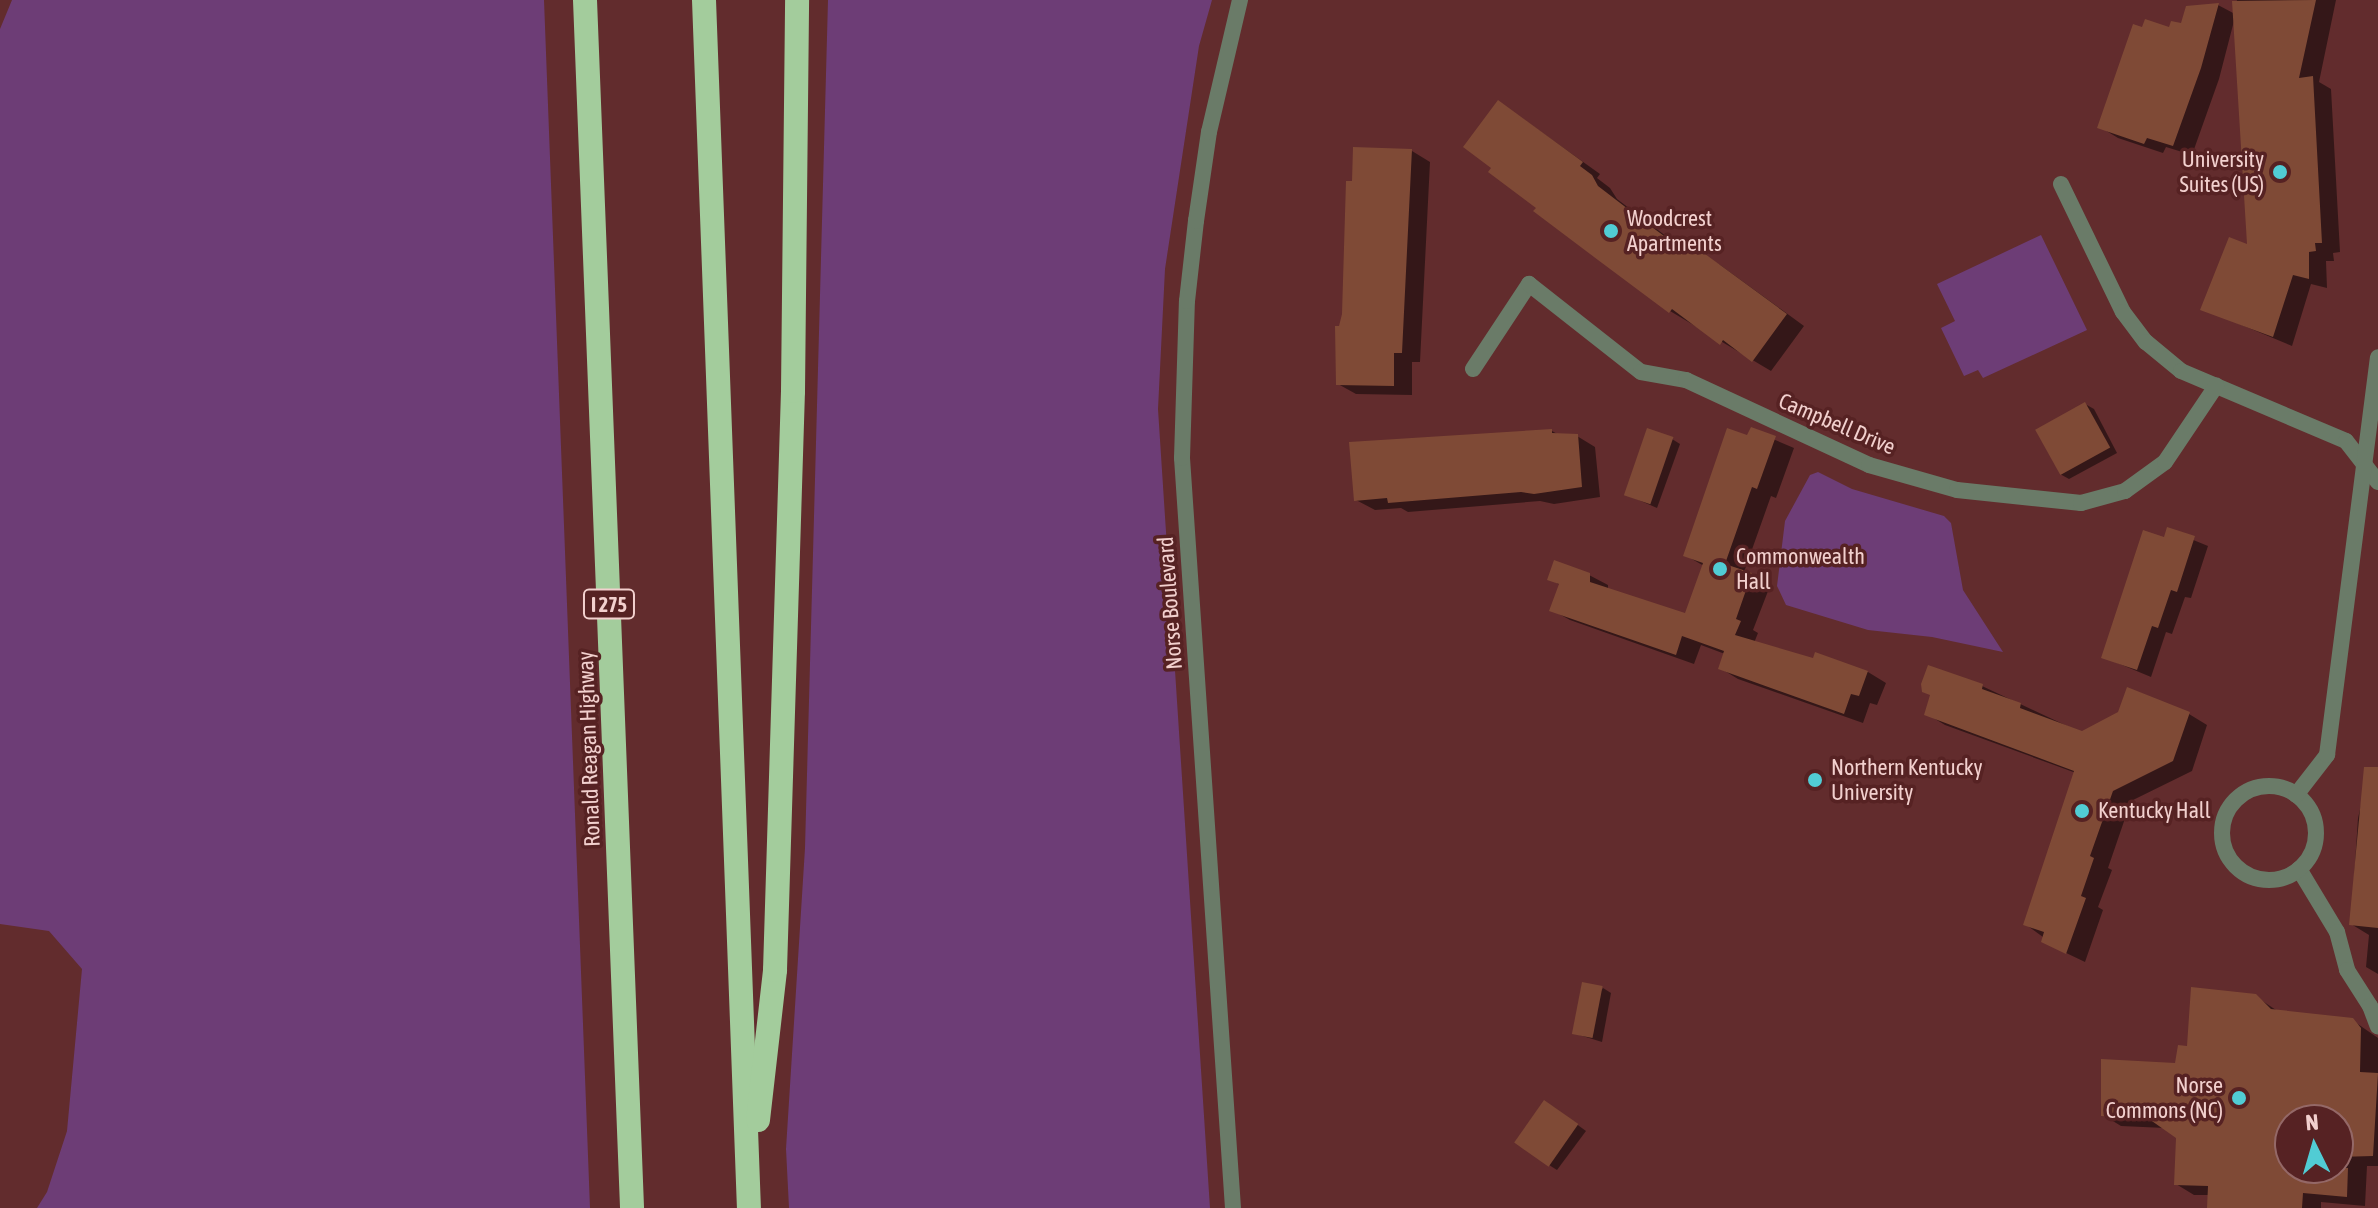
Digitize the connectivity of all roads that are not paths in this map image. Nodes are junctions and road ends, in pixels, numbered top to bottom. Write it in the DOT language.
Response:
graph roads {
  1 [pos="585,0"];
  2 [pos="704,0"];
  3 [pos="797,0"];
  4 [pos="1240,0"];
  5 [pos="2061,184"];
  6 [pos="2378,357"];
  7 [pos="1473,369"];
  8 [pos="2216,386"];
  9 [pos="2365,469"];
  10 [pos="2378,482"];
  11 [pos="2296,795"];
  12 [pos="2299,869"];
  13 [pos="2378,1027"];
  14 [pos="749,1203"];
  15 [pos="632,1208"];
  16 [pos="1233,1208"];
  1 -- 15 [label="highway, Ronald Reagan Highway / I 275"];
  2 -- 14 [label="highway"];
  3 -- 14 [label="highway"];
  4 -- 16 [label="street, Norse Boulevard"];
  5 -- 8 [label="street"];
  6 -- 9 [label="street"];
  7 -- 8 [label="street, Campbell Drive"];
  8 -- 9 [label="street"];
  9 -- 10 [label="street"];
  9 -- 11 [label="street"];
  11 -- 12 [label="street"];
  11 -- 12 [label="street"];
  12 -- 13 [label="street"];
}
